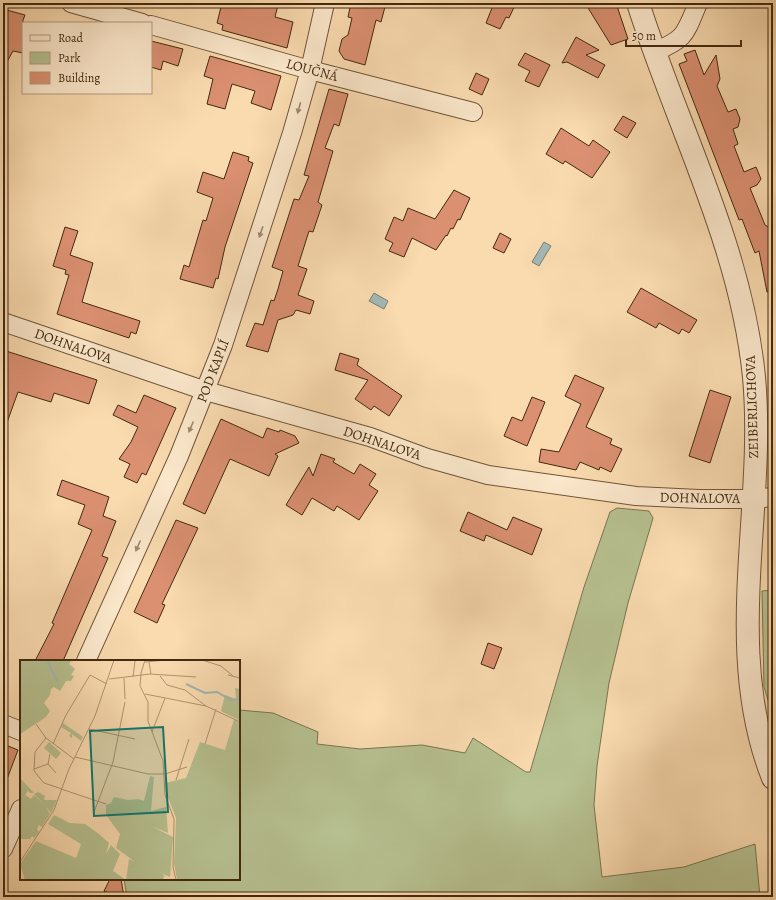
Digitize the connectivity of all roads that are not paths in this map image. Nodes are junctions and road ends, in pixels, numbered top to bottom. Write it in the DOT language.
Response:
graph roads {
  1 [pos="71,3"];
  2 [pos="325,3"];
  3 [pos="638,3"];
  4 [pos="698,3"];
  5 [pos="138,22"];
  6 [pos="152,25"];
  7 [pos="654,52"];
  8 [pos="310,70"];
  9 [pos="473,112"];
  10 [pos="3,322"];
  11 [pos="206,391"];
  12 [pos="763,498"];
  13 [pos="86,660"];
  14 [pos="3,724"];
  15 [pos="20,731"];
  16 [pos="773,778"];
  17 [pos="20,811"];
  18 [pos="3,849"];
  1 -- 5 [label="street"];
  2 -- 8 [label="street, POD KAPLÍ"];
  3 -- 7 [label="street, ZEIBERLICHOVA"];
  4 -- 7 [label="street"];
  6 -- 8 [label="street, LOUČNÁ"];
  7 -- 12 [label="street, ZEIBERLICHOVA"];
  8 -- 9 [label="street, LOUČNÁ"];
  8 -- 11 [label="street, POD KAPLÍ, one-way"];
  10 -- 11 [label="street, DOHNALOVA"];
  11 -- 12 [label="street, DOHNALOVA"];
  11 -- 13 [label="street, POD KAPLÍ, one-way"];
  12 -- 16 [label="street, ZEIBERLICHOVA"];
  14 -- 15 [label="street"];
  17 -- 18 [label="street"];
}
